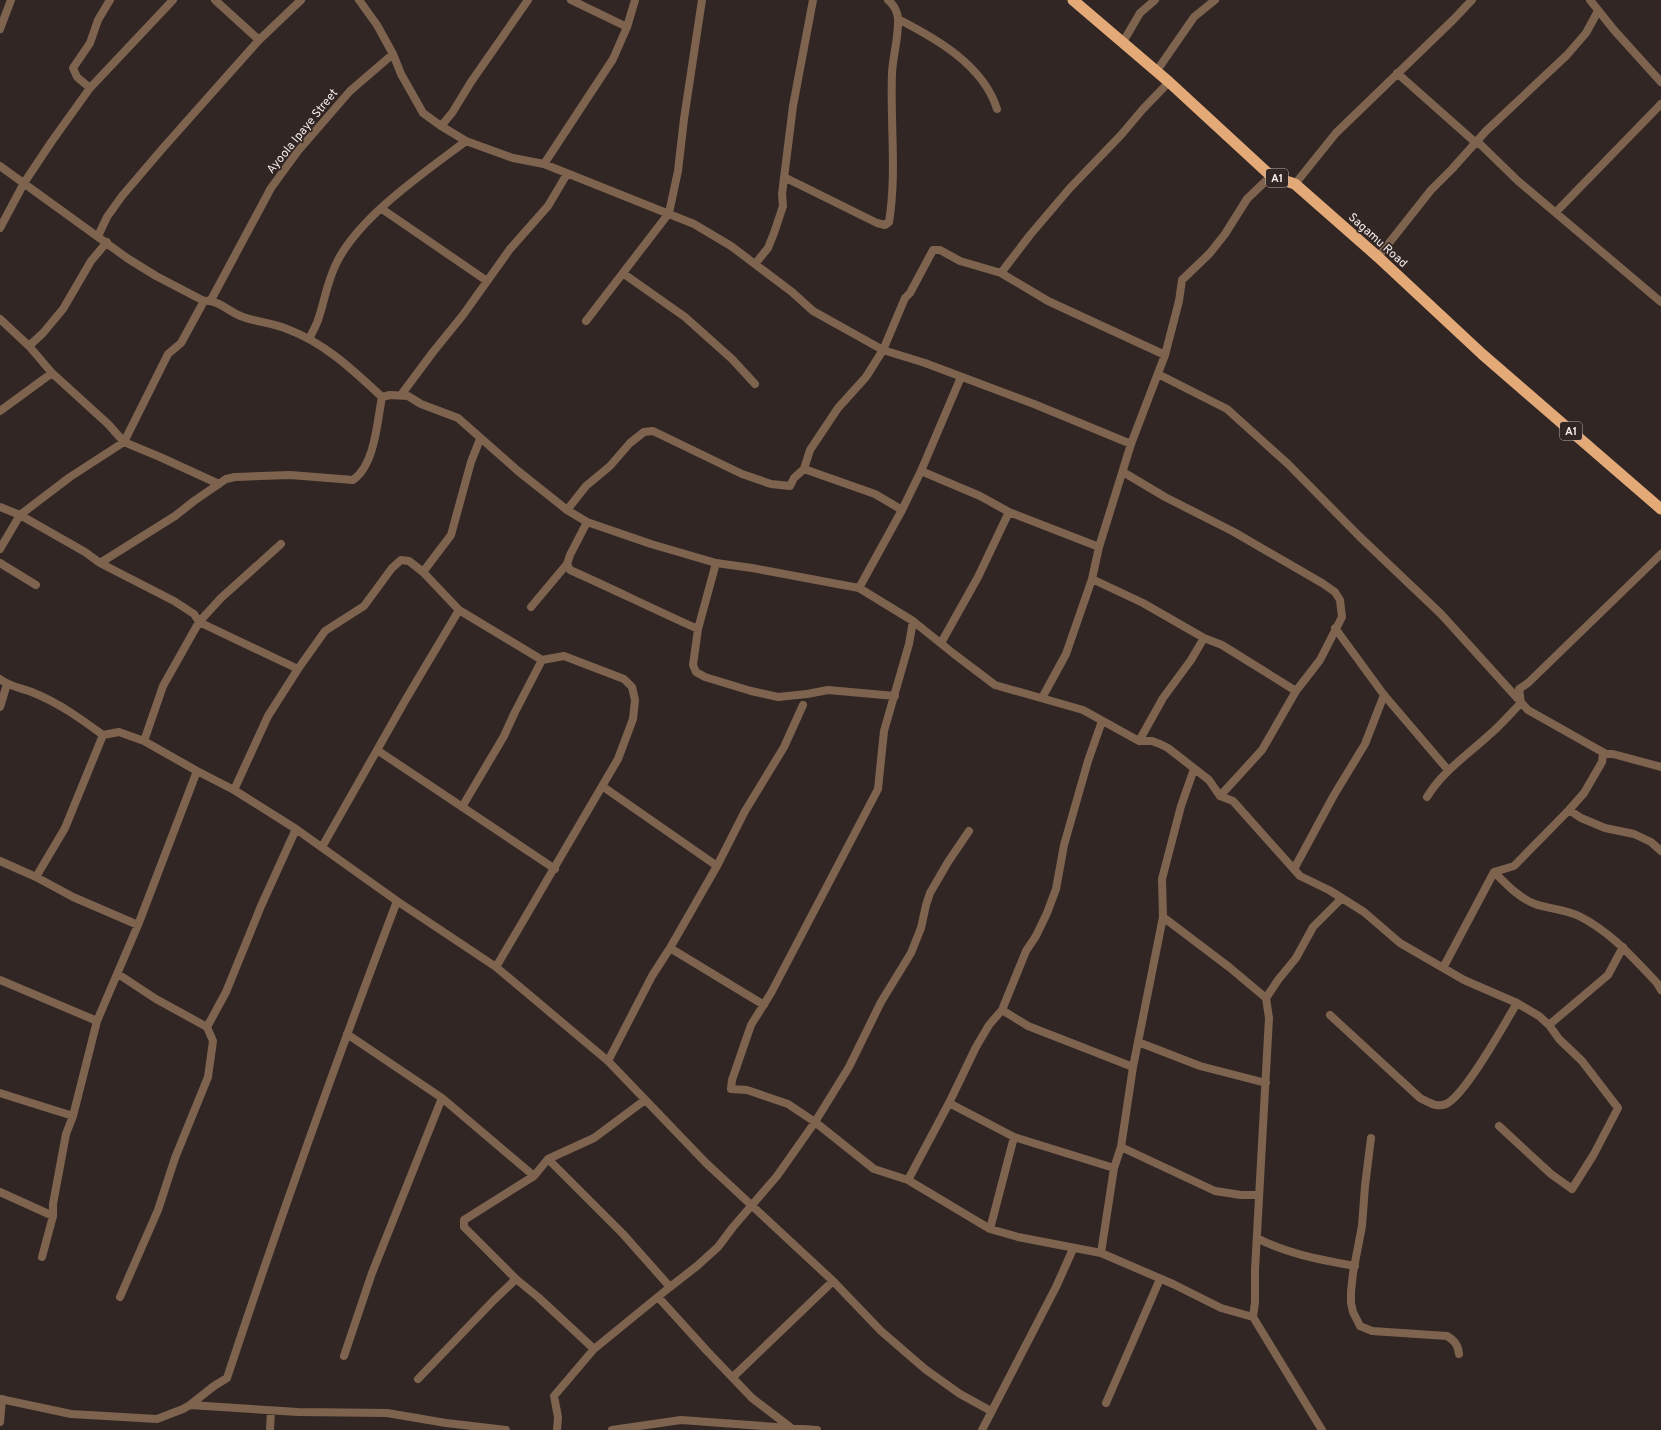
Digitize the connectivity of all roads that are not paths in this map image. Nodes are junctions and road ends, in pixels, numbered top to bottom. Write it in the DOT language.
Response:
graph roads {
  1 [pos="11,0"];
  2 [pos="110,0"];
  3 [pos="173,0"];
  4 [pos="215,0"];
  5 [pos="301,0"];
  6 [pos="359,0"];
  7 [pos="528,0"];
  8 [pos="571,0"];
  9 [pos="635,0"];
  10 [pos="702,0"];
  11 [pos="813,0"];
  12 [pos="888,0"];
  13 [pos="1072,0"];
  14 [pos="1155,0"];
  15 [pos="1214,0"];
  16 [pos="1472,0"];
  17 [pos="1590,0"];
  18 [pos="1598,11"];
  19 [pos="898,19"];
  20 [pos="627,27"];
  21 [pos="0,29"];
  22 [pos="259,40"];
  23 [pos="1123,42"];
  24 [pos="393,54"];
  25 [pos="1156,72"];
  26 [pos="1397,73"];
  27 [pos="1169,82"];
  28 [pos="1661,82"];
  29 [pos="90,88"];
  30 [pos="1661,104"];
  31 [pos="998,110"];
  32 [pos="441,126"];
  33 [pos="466,141"];
  34 [pos="1476,143"];
  35 [pos="544,164"];
  36 [pos="0,166"];
  37 [pos="568,174"];
  38 [pos="1271,176"];
  39 [pos="784,178"];
  40 [pos="24,183"];
  41 [pos="1295,184"];
  42 [pos="382,209"];
  43 [pos="1556,212"];
  44 [pos="669,213"];
  45 [pos="0,228"];
  46 [pos="98,236"];
  47 [pos="107,242"];
  48 [pos="1378,257"];
  49 [pos="756,264"];
  50 [pos="1001,273"];
  51 [pos="624,274"];
  52 [pos="488,281"];
  53 [pos="207,300"];
  54 [pos="1661,302"];
  55 [pos="0,319"];
  56 [pos="586,321"];
  57 [pos="309,339"];
  58 [pos="28,346"];
  59 [pos="883,350"];
  60 [pos="1164,355"];
  61 [pos="52,373"];
  62 [pos="1158,374"];
  63 [pos="961,377"];
  64 [pos="755,384"];
  65 [pos="401,395"];
  66 [pos="382,397"];
  67 [pos="0,411"];
  68 [pos="480,438"];
  69 [pos="124,442"];
  70 [pos="1132,444"];
  71 [pos="804,469"];
  72 [pos="921,471"];
  73 [pos="1123,472"];
  74 [pos="219,484"];
  75 [pos="0,507"];
  76 [pos="1661,509"];
  77 [pos="567,510"];
  78 [pos="902,510"];
  79 [pos="1009,512"];
  80 [pos="20,515"];
  81 [pos="587,522"];
  82 [pos="281,544"];
  83 [pos="1099,547"];
  84 [pos="0,549"];
  85 [pos="1661,554"];
  86 [pos="0,563"];
  87 [pos="100,563"];
  88 [pos="716,563"];
  89 [pos="567,564"];
  90 [pos="423,572"];
  91 [pos="1092,579"];
  92 [pos="36,585"];
  93 [pos="859,588"];
  94 [pos="531,607"];
  95 [pos="459,610"];
  96 [pos="912,621"];
  97 [pos="198,622"];
  98 [pos="1335,628"];
  99 [pos="698,629"];
  100 [pos="1204,638"];
  101 [pos="941,643"];
  102 [pos="542,660"];
  103 [pos="298,669"];
  104 [pos="3,682"];
  105 [pos="1296,691"];
  106 [pos="1384,695"];
  107 [pos="895,696"];
  108 [pos="1042,698"];
  109 [pos="1521,703"];
  110 [pos="803,705"];
  111 [pos="0,707"];
  112 [pos="1102,721"];
  113 [pos="103,735"];
  114 [pos="144,741"];
  115 [pos="1139,741"];
  116 [pos="377,750"];
  117 [pos="1606,754"];
  118 [pos="1661,767"];
  119 [pos="1194,768"];
  120 [pos="1448,770"];
  121 [pos="197,772"];
  122 [pos="602,786"];
  123 [pos="234,790"];
  124 [pos="1220,796"];
  125 [pos="1427,797"];
  126 [pos="462,808"];
  127 [pos="1569,810"];
  128 [pos="296,829"];
  129 [pos="968,831"];
  130 [pos="322,847"];
  131 [pos="1661,850"];
  132 [pos="0,861"];
  133 [pos="717,866"];
  134 [pos="555,869"];
  135 [pos="1294,870"];
  136 [pos="1494,872"];
  137 [pos="36,877"];
  138 [pos="1341,899"];
  139 [pos="397,901"];
  140 [pos="1162,917"];
  141 [pos="138,925"];
  142 [pos="1623,947"];
  143 [pos="670,948"];
  144 [pos="496,967"];
  145 [pos="1443,968"];
  146 [pos="118,974"];
  147 [pos="0,980"];
  148 [pos="1661,990"];
  149 [pos="1266,998"];
  150 [pos="1517,1003"];
  151 [pos="764,1005"];
  152 [pos="1002,1010"];
  153 [pos="1330,1015"];
  154 [pos="97,1021"];
  155 [pos="1549,1025"];
  156 [pos="207,1027"];
  157 [pos="347,1034"];
  158 [pos="1138,1042"];
  159 [pos="608,1061"];
  160 [pos="1133,1067"];
  161 [pos="1266,1083"];
  162 [pos="0,1094"];
  163 [pos="442,1098"];
  164 [pos="645,1100"];
  165 [pos="949,1102"];
  166 [pos="73,1116"];
  167 [pos="815,1122"];
  168 [pos="1499,1126"];
  169 [pos="1014,1137"];
  170 [pos="1371,1138"];
  171 [pos="1121,1147"];
  172 [pos="548,1159"];
  173 [pos="1114,1168"];
  174 [pos="534,1176"];
  175 [pos="908,1180"];
  176 [pos="0,1192"];
  177 [pos="1259,1195"];
  178 [pos="752,1205"];
  179 [pos="53,1216"];
  180 [pos="990,1229"];
  181 [pos="1257,1238"];
  182 [pos="1073,1249"];
  183 [pos="1101,1254"];
  184 [pos="42,1257"];
  185 [pos="1355,1266"];
  186 [pos="516,1279"];
  187 [pos="1160,1279"];
  188 [pos="833,1280"];
  189 [pos="670,1287"];
  190 [pos="120,1297"];
  191 [pos="658,1297"];
  192 [pos="1253,1317"];
  193 [pos="594,1349"];
  194 [pos="1459,1354"];
  195 [pos="344,1356"];
  196 [pos="733,1377"];
  197 [pos="418,1379"];
  198 [pos="1,1399"];
  199 [pos="1106,1403"];
  200 [pos="190,1405"];
  201 [pos="271,1411"];
  202 [pos="991,1411"];
  203 [pos="0,1422"];
  204 [pos="790,1427"];
  205 [pos="746,1428"];
  206 [pos="270,1430"];
  207 [pos="506,1430"];
  208 [pos="557,1430"];
  209 [pos="612,1430"];
  210 [pos="817,1430"];
  211 [pos="982,1430"];
  212 [pos="1322,1430"];
  1 -- 21 [label="street"];
  2 -- 29 [label="street"];
  3 -- 29 [label="street"];
  4 -- 22 [label="street"];
  5 -- 22 [label="street"];
  6 -- 24 [label="street"];
  7 -- 32 [label="street"];
  8 -- 20 [label="street"];
  9 -- 20 [label="street"];
  10 -- 44 [label="street"];
  11 -- 39 [label="street"];
  12 -- 19 [label="street"];
  13 -- 23 [label="highway, Sagamu Road / A1"];
  14 -- 23 [label="street"];
  15 -- 25 [label="street"];
  16 -- 26 [label="street"];
  17 -- 18 [label="street"];
  18 -- 28 [label="street"];
  18 -- 34 [label="street"];
  19 -- 31 [label="street"];
  19 -- 39 [label="street"];
  20 -- 35 [label="street"];
  22 -- 46 [label="street"];
  23 -- 25 [label="highway, Sagamu Road / A1"];
  24 -- 32 [label="street"];
  24 -- 53 [label="street, Ayoola Ipaye Street"];
  25 -- 27 [label="highway, Sagamu Road / A1"];
  26 -- 34 [label="street"];
  26 -- 41 [label="street"];
  27 -- 38 [label="highway, Sagamu Road / A1"];
  27 -- 50 [label="street"];
  29 -- 40 [label="street"];
  30 -- 43 [label="street"];
  32 -- 33 [label="street"];
  33 -- 35 [label="street"];
  33 -- 42 [label="street"];
  34 -- 43 [label="street"];
  34 -- 48 [label="street"];
  35 -- 37 [label="street"];
  36 -- 40 [label="street"];
  37 -- 44 [label="street"];
  37 -- 52 [label="street"];
  38 -- 41 [label="highway, Sagamu Road / A1"];
  38 -- 60 [label="street"];
  39 -- 49 [label="street"];
  40 -- 45 [label="street"];
  40 -- 46 [label="street"];
  41 -- 48 [label="highway, Sagamu Road / A1"];
  42 -- 52 [label="street"];
  42 -- 57 [label="street"];
  43 -- 54 [label="street"];
  44 -- 49 [label="street"];
  44 -- 51 [label="street"];
  46 -- 47 [label="street"];
  47 -- 53 [label="street"];
  47 -- 58 [label="street"];
  48 -- 76 [label="highway, Sagamu Road / A1"];
  49 -- 59 [label="street"];
  50 -- 59 [label="street"];
  50 -- 60 [label="street"];
  51 -- 56 [label="street"];
  51 -- 64 [label="street"];
  52 -- 65 [label="street"];
  53 -- 57 [label="street"];
  53 -- 69 [label="street, Ayoola Ipaye Street"];
  55 -- 58 [label="street"];
  57 -- 66 [label="street"];
  58 -- 61 [label="street"];
  59 -- 63 [label="street"];
  59 -- 71 [label="street"];
  60 -- 62 [label="street"];
  61 -- 67 [label="street"];
  61 -- 69 [label="street"];
  62 -- 70 [label="street"];
  62 -- 109 [label="street"];
  63 -- 70 [label="street"];
  63 -- 72 [label="street"];
  65 -- 66 [label="street"];
  65 -- 68 [label="street"];
  66 -- 74 [label="street"];
  68 -- 77 [label="street"];
  68 -- 90 [label="street"];
  69 -- 74 [label="street"];
  69 -- 80 [label="street"];
  70 -- 73 [label="street"];
  71 -- 77 [label="street"];
  71 -- 78 [label="street"];
  72 -- 78 [label="street"];
  72 -- 79 [label="street"];
  73 -- 83 [label="street"];
  73 -- 98 [label="street"];
  74 -- 87 [label="street"];
  75 -- 80 [label="street"];
  77 -- 81 [label="street"];
  78 -- 93 [label="street"];
  79 -- 83 [label="street"];
  79 -- 101 [label="street"];
  80 -- 84 [label="street"];
  80 -- 87 [label="street"];
  81 -- 88 [label="street"];
  81 -- 89 [label="street"];
  82 -- 97 [label="street"];
  83 -- 91 [label="street"];
  85 -- 109 [label="street"];
  86 -- 92 [label="street"];
  87 -- 97 [label="street"];
  88 -- 93 [label="street"];
  88 -- 99 [label="street"];
  89 -- 94 [label="street"];
  89 -- 99 [label="street"];
  90 -- 95 [label="street"];
  90 -- 103 [label="street"];
  91 -- 100 [label="street"];
  91 -- 108 [label="street"];
  93 -- 96 [label="street"];
  95 -- 102 [label="street"];
  95 -- 116 [label="street"];
  96 -- 101 [label="street"];
  96 -- 107 [label="street"];
  97 -- 103 [label="street"];
  97 -- 114 [label="street"];
  98 -- 105 [label="street"];
  98 -- 106 [label="street"];
  99 -- 107 [label="street"];
  100 -- 105 [label="street"];
  100 -- 115 [label="street"];
  101 -- 108 [label="street"];
  102 -- 122 [label="street"];
  102 -- 126 [label="street"];
  103 -- 123 [label="street"];
  104 -- 111 [label="street"];
  104 -- 113 [label="street"];
  105 -- 124 [label="street"];
  106 -- 120 [label="street"];
  106 -- 135 [label="street"];
  107 -- 151 [label="street"];
  108 -- 112 [label="street"];
  109 -- 117 [label="street"];
  109 -- 120 [label="street"];
  110 -- 133 [label="street"];
  112 -- 115 [label="street"];
  112 -- 152 [label="street"];
  113 -- 114 [label="street"];
  113 -- 137 [label="street"];
  114 -- 121 [label="street"];
  115 -- 119 [label="street"];
  116 -- 126 [label="street"];
  116 -- 130 [label="street"];
  117 -- 118 [label="street"];
  117 -- 127 [label="street"];
  119 -- 124 [label="street"];
  119 -- 140 [label="street"];
  120 -- 125 [label="street"];
  121 -- 123 [label="street"];
  121 -- 141 [label="street"];
  122 -- 133 [label="street"];
  122 -- 134 [label="street"];
  123 -- 128 [label="street"];
  124 -- 135 [label="street"];
  126 -- 134 [label="street"];
  127 -- 131 [label="street"];
  127 -- 136 [label="street"];
  128 -- 130 [label="street"];
  128 -- 156 [label="street"];
  129 -- 167 [label="street"];
  130 -- 139 [label="street"];
  132 -- 137 [label="street"];
  133 -- 143 [label="street"];
  134 -- 144 [label="street"];
  135 -- 138 [label="street"];
  136 -- 142 [label="street"];
  136 -- 145 [label="street"];
  137 -- 141 [label="street"];
  138 -- 145 [label="street"];
  138 -- 149 [label="street"];
  139 -- 144 [label="street"];
  139 -- 157 [label="street"];
  140 -- 149 [label="street"];
  140 -- 158 [label="street"];
  141 -- 146 [label="street"];
  142 -- 148 [label="street"];
  142 -- 155 [label="street"];
  143 -- 151 [label="street"];
  143 -- 159 [label="street"];
  144 -- 159 [label="street"];
  145 -- 150 [label="street"];
  146 -- 154 [label="street"];
  146 -- 156 [label="street"];
  147 -- 154 [label="street"];
  149 -- 161 [label="street"];
  150 -- 153 [label="street"];
  150 -- 155 [label="street"];
  151 -- 167 [label="street"];
  152 -- 160 [label="street"];
  152 -- 165 [label="street"];
  154 -- 166 [label="street"];
  155 -- 168 [label="street"];
  156 -- 190 [label="street"];
  157 -- 163 [label="street"];
  157 -- 200 [label="street"];
  158 -- 160 [label="street"];
  158 -- 161 [label="street"];
  159 -- 164 [label="street"];
  160 -- 171 [label="street"];
  161 -- 177 [label="street"];
  162 -- 166 [label="street"];
  163 -- 174 [label="street"];
  163 -- 195 [label="street"];
  164 -- 172 [label="street"];
  164 -- 178 [label="street"];
  165 -- 169 [label="street"];
  165 -- 175 [label="street"];
  166 -- 179 [label="street"];
  167 -- 175 [label="street"];
  167 -- 178 [label="street"];
  169 -- 173 [label="street"];
  169 -- 180 [label="street"];
  170 -- 185 [label="street"];
  171 -- 173 [label="street"];
  171 -- 177 [label="street"];
  172 -- 174 [label="street"];
  172 -- 189 [label="street"];
  173 -- 183 [label="street"];
  174 -- 186 [label="street"];
  175 -- 180 [label="street"];
  176 -- 179 [label="street"];
  177 -- 181 [label="street"];
  178 -- 188 [label="street"];
  178 -- 189 [label="street"];
  179 -- 184 [label="street"];
  180 -- 182 [label="street"];
  181 -- 185 [label="street"];
  181 -- 192 [label="street"];
  182 -- 183 [label="street"];
  182 -- 202 [label="street"];
  183 -- 187 [label="street"];
  185 -- 194 [label="street"];
  186 -- 193 [label="street"];
  186 -- 197 [label="street"];
  187 -- 192 [label="street"];
  187 -- 199 [label="street"];
  188 -- 196 [label="street"];
  188 -- 202 [label="street"];
  189 -- 191 [label="street"];
  191 -- 193 [label="street"];
  191 -- 196 [label="street"];
  192 -- 212 [label="street"];
  193 -- 208 [label="street"];
  196 -- 204 [label="street"];
  198 -- 200 [label="street"];
  198 -- 203 [label="street"];
  200 -- 201 [label="street"];
  201 -- 206 [label="street"];
  201 -- 207 [label="street"];
  202 -- 211 [label="street"];
  204 -- 205 [label="street"];
  204 -- 210 [label="street"];
  205 -- 209 [label="street"];
}
